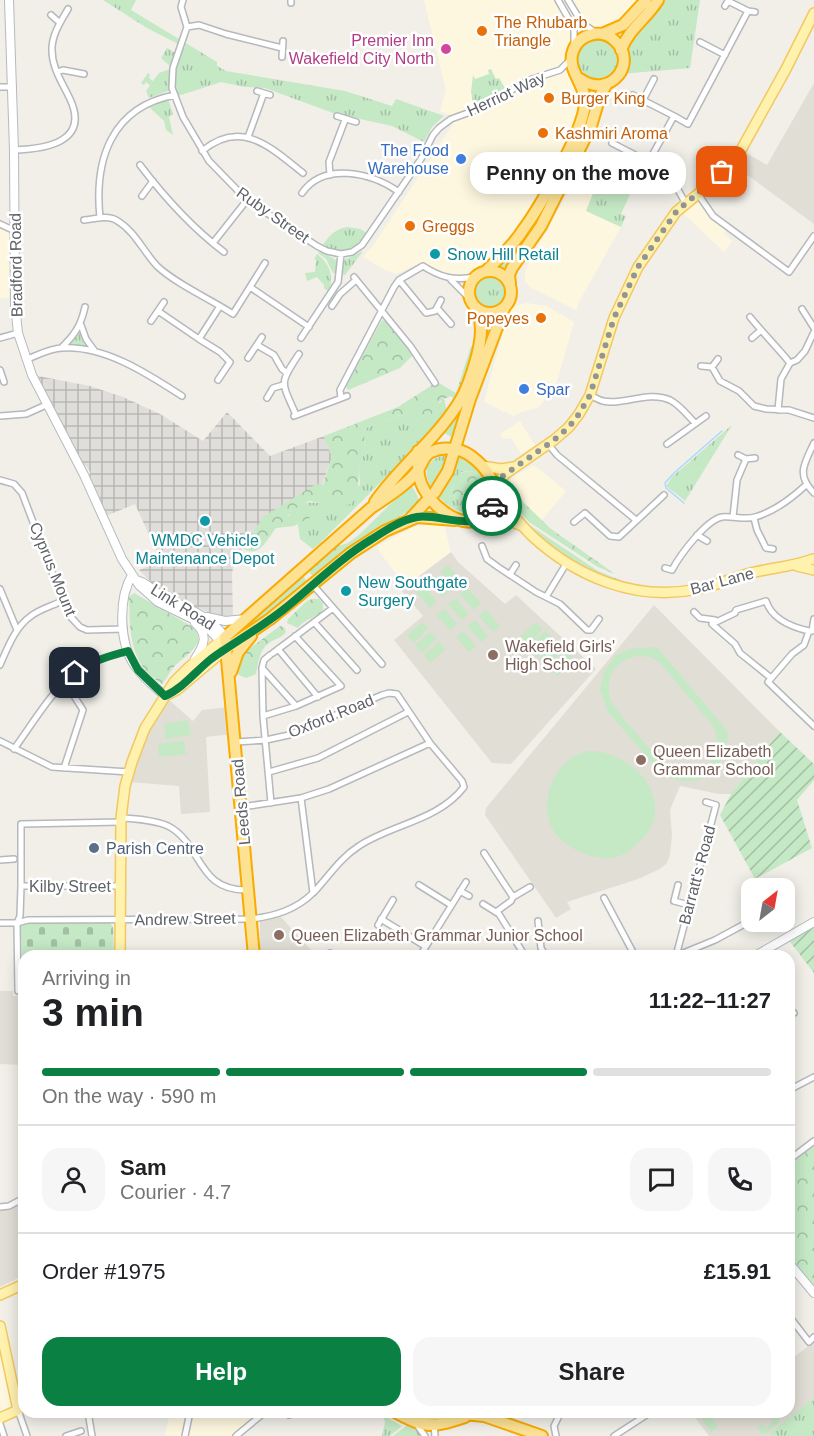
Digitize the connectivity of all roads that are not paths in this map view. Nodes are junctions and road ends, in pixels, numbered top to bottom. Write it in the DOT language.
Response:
graph roads {
  1 [pos="9,0"];
  2 [pos="183,0"];
  3 [pos="558,0"];
  4 [pos="568,0"];
  5 [pos="646,0"];
  6 [pos="658,0"];
  7 [pos="725,6"];
  8 [pos="68,9"];
  9 [pos="814,13"];
  10 [pos="51,15"];
  11 [pos="60,23"];
  12 [pos="188,27"];
  13 [pos="600,34"];
  14 [pos="283,41"];
  15 [pos="700,42"];
  16 [pos="282,48"];
  17 [pos="621,50"];
  18 [pos="572,54"];
  19 [pos="725,55"];
  20 [pos="282,57"];
  21 [pos="560,70"];
  22 [pos="57,72"];
  23 [pos="84,74"];
  24 [pos="577,76"];
  25 [pos="654,79"];
  26 [pos="606,85"];
  27 [pos="0,87"];
  28 [pos="13,87"];
  29 [pos="257,91"];
  30 [pos="175,95"];
  31 [pos="633,95"];
  32 [pos="643,100"];
  33 [pos="337,116"];
  34 [pos="674,117"];
  35 [pos="345,120"];
  36 [pos="356,122"];
  37 [pos="248,137"];
  38 [pos="612,142"];
  39 [pos="14,150"];
  40 [pos="202,151"];
  41 [pos="649,161"];
  42 [pos="140,165"];
  43 [pos="303,173"];
  44 [pos="330,175"];
  45 [pos="153,182"];
  46 [pos="399,192"];
  47 [pos="302,193"];
  48 [pos="698,194"];
  49 [pos="142,196"];
  50 [pos="247,200"];
  51 [pos="686,204"];
  52 [pos="100,218"];
  53 [pos="84,220"];
  54 [pos="0,224"];
  55 [pos="15,231"];
  56 [pos="814,236"];
  57 [pos="213,243"];
  58 [pos="224,252"];
  59 [pos="340,254"];
  60 [pos="265,263"];
  61 [pos="486,271"];
  62 [pos="474,278"];
  63 [pos="450,279"];
  64 [pos="399,280"];
  65 [pos="510,284"];
  66 [pos="250,287"];
  67 [pos="470,299"];
  68 [pos="441,300"];
  69 [pos="164,302"];
  70 [pos="220,306"];
  71 [pos="332,306"];
  72 [pos="85,307"];
  73 [pos="437,308"];
  74 [pos="504,309"];
  75 [pos="802,309"];
  76 [pos="382,310"];
  77 [pos="478,310"];
  78 [pos="158,311"];
  79 [pos="750,316"];
  80 [pos="151,321"];
  81 [pos="452,324"];
  82 [pos="81,325"];
  83 [pos="309,327"];
  84 [pos="814,330"];
  85 [pos="760,331"];
  86 [pos="18,333"];
  87 [pos="262,337"];
  88 [pos="0,338"];
  89 [pos="301,338"];
  90 [pos="752,338"];
  91 [pos="199,339"];
  92 [pos="257,345"];
  93 [pos="61,348"];
  94 [pos="95,351"];
  95 [pos="299,354"];
  96 [pos="248,358"];
  97 [pos="718,358"];
  98 [pos="27,359"];
  99 [pos="790,363"];
  100 [pos="701,366"];
  101 [pos="712,367"];
  102 [pos="0,370"];
  103 [pos="287,373"];
  104 [pos="219,380"];
  105 [pos="4,382"];
  106 [pos="435,383"];
  107 [pos="283,385"];
  108 [pos="590,395"];
  109 [pos="182,396"];
  110 [pos="267,398"];
  111 [pos="46,405"];
  112 [pos="778,410"];
  113 [pos="0,416"];
  114 [pos="706,416"];
  115 [pos="814,418"];
  116 [pos="464,420"];
  117 [pos="695,423"];
  118 [pos="814,443"];
  119 [pos="548,444"];
  120 [pos="667,444"];
  121 [pos="456,450"];
  122 [pos="418,451"];
  123 [pos="738,455"];
  124 [pos="471,456"];
  125 [pos="755,458"];
  126 [pos="746,459"];
  127 [pos="482,466"];
  128 [pos="516,466"];
  129 [pos="419,469"];
  130 [pos="0,480"];
  131 [pos="806,485"];
  132 [pos="495,491"];
  133 [pos="814,493"];
  134 [pos="664,495"];
  135 [pos="430,498"];
  136 [pos="371,508"];
  137 [pos="484,517"];
  138 [pos="733,517"];
  139 [pos="754,518"];
  140 [pos="408,520"];
  141 [pos="636,520"];
  142 [pos="464,521"];
  143 [pos="574,522"];
  144 [pos="524,527"];
  145 [pos="697,535"];
  146 [pos="707,541"];
  147 [pos="482,546"];
  148 [pos="773,549"];
  149 [pos="814,559"];
  150 [pos="566,564"];
  151 [pos="305,566"];
  152 [pos="516,566"];
  153 [pos="795,566"];
  154 [pos="665,568"];
  155 [pos="814,568"];
  156 [pos="510,574"];
  157 [pos="134,578"];
  158 [pos="313,585"];
  159 [pos="0,589"];
  160 [pos="546,597"];
  161 [pos="62,601"];
  162 [pos="333,608"];
  163 [pos="694,612"];
  164 [pos="187,616"];
  165 [pos="203,616"];
  166 [pos="246,619"];
  167 [pos="599,619"];
  168 [pos="814,619"];
  169 [pos="715,620"];
  170 [pos="314,622"];
  171 [pos="260,627"];
  172 [pos="124,629"];
  173 [pos="17,630"];
  174 [pos="809,631"];
  175 [pos="295,636"];
  176 [pos="224,642"];
  177 [pos="128,651"];
  178 [pos="273,652"];
  179 [pos="192,664"];
  180 [pos="382,664"];
  181 [pos="0,666"];
  182 [pos="262,668"];
  183 [pos="357,670"];
  184 [pos="230,676"];
  185 [pos="771,678"];
  186 [pos="65,682"];
  187 [pos="165,696"];
  188 [pos="318,697"];
  189 [pos="296,706"];
  190 [pos="408,712"];
  191 [pos="263,716"];
  192 [pos="814,726"];
  193 [pos="266,740"];
  194 [pos="2,742"];
  195 [pos="236,742"];
  196 [pos="430,742"];
  197 [pos="0,749"];
  198 [pos="14,749"];
  199 [pos="64,768"];
  200 [pos="129,772"];
  201 [pos="269,772"];
  202 [pos="301,798"];
  203 [pos="706,802"];
  204 [pos="271,803"];
  205 [pos="242,807"];
  206 [pos="121,820"];
  207 [pos="484,853"];
  208 [pos="14,859"];
  209 [pos="0,860"];
  210 [pos="466,882"];
  211 [pos="419,885"];
  212 [pos="678,885"];
  213 [pos="21,886"];
  214 [pos="120,886"];
  215 [pos="530,887"];
  216 [pos="249,890"];
  217 [pos="460,891"];
  218 [pos="313,893"];
  219 [pos="469,896"];
  220 [pos="513,897"];
  221 [pos="604,898"];
  222 [pos="393,900"];
  223 [pos="483,904"];
  224 [pos="451,905"];
  225 [pos="689,905"];
  226 [pos="496,912"];
  227 [pos="251,919"];
  228 [pos="120,920"];
  229 [pos="538,921"];
  230 [pos="814,922"];
  231 [pos="0,923"];
  232 [pos="17,923"];
  233 [pos="741,926"];
  234 [pos="425,946"];
  235 [pos="120,950"];
  236 [pos="254,950"];
  237 [pos="423,950"];
  238 [pos="521,950"];
  239 [pos="542,950"];
  240 [pos="632,950"];
  241 [pos="678,950"];
  242 [pos="691,950"];
  243 [pos="765,950"];
  244 [pos="18,991"];
  245 [pos="812,1078"];
  246 [pos="814,1085"];
  247 [pos="795,1087"];
  248 [pos="814,1141"];
  249 [pos="795,1155"];
  250 [pos="18,1201"];
  251 [pos="0,1207"];
  252 [pos="795,1270"];
  253 [pos="18,1287"];
  254 [pos="814,1293"];
  255 [pos="1,1297"];
  256 [pos="795,1323"];
  257 [pos="0,1326"];
  258 [pos="811,1340"];
  259 [pos="18,1396"];
  260 [pos="18,1409"];
  261 [pos="0,1418"];
  262 [pos="23,1418"];
  263 [pos="89,1418"];
  264 [pos="189,1418"];
  265 [pos="258,1418"];
  266 [pos="410,1418"];
  267 [pos="444,1418"];
  268 [pos="492,1418"];
  269 [pos="558,1418"];
  270 [pos="642,1418"];
  271 [pos="0,1424"];
  272 [pos="429,1426"];
  273 [pos="554,1426"];
  274 [pos="81,1431"];
  275 [pos="540,1435"];
  276 [pos="4,1436"];
  277 [pos="27,1436"];
  278 [pos="66,1436"];
  279 [pos="92,1436"];
  280 [pos="185,1436"];
  281 [pos="236,1436"];
  282 [pos="556,1436"];
  283 [pos="614,1436"];
  1 -- 28 [label="street, Bradford Road"];
  2 -- 12 [label="street"];
  3 -- 18 [label="street"];
  4 -- 13 [label="street"];
  5 -- 13 [label="highway"];
  6 -- 17 [label="highway"];
  7 -- 19 [label="street"];
  8 -- 11 [label="street"];
  9 -- 48 [label="main road"];
  10 -- 11 [label="street"];
  11 -- 22 [label="street"];
  12 -- 16 [label="street"];
  12 -- 30 [label="street, Ruby Street"];
  13 -- 17 [label="highway"];
  13 -- 18 [label="highway"];
  14 -- 16 [label="street"];
  15 -- 19 [label="street"];
  16 -- 20 [label="street"];
  17 -- 26 [label="highway"];
  18 -- 21 [label="street, Herriot Way"];
  18 -- 24 [label="highway"];
  19 -- 34 [label="street"];
  21 -- 24 [label="street, Herriot Way"];
  21 -- 46 [label="street, Herriot Way"];
  22 -- 23 [label="street"];
  22 -- 39 [label="street"];
  24 -- 26 [label="highway"];
  24 -- 61 [label="highway"];
  25 -- 32 [label="street"];
  26 -- 65 [label="highway"];
  27 -- 28 [label="street"];
  28 -- 39 [label="street, Bradford Road"];
  29 -- 37 [label="street"];
  30 -- 40 [label="street, Ruby Street"];
  30 -- 52 [label="street"];
  31 -- 32 [label="street"];
  32 -- 34 [label="street"];
  33 -- 35 [label="street"];
  34 -- 41 [label="street"];
  35 -- 36 [label="street"];
  35 -- 44 [label="street"];
  37 -- 40 [label="street"];
  37 -- 43 [label="street"];
  38 -- 41 [label="street"];
  39 -- 55 [label="street, Bradford Road"];
  40 -- 50 [label="street, Ruby Street"];
  41 -- 51 [label="street"];
  42 -- 45 [label="street"];
  44 -- 46 [label="street"];
  44 -- 47 [label="street"];
  45 -- 49 [label="street"];
  45 -- 57 [label="street"];
  46 -- 59 [label="street"];
  48 -- 51 [label="main road"];
  48 -- 56 [label="street"];
  50 -- 57 [label="street"];
  50 -- 59 [label="street, Ruby Street"];
  51 -- 108 [label="main road"];
  52 -- 53 [label="street"];
  52 -- 70 [label="street"];
  54 -- 55 [label="street"];
  55 -- 86 [label="street, Bradford Road"];
  57 -- 58 [label="street"];
  59 -- 83 [label="street"];
  60 -- 66 [label="street"];
  61 -- 62 [label="highway"];
  61 -- 65 [label="highway"];
  62 -- 63 [label="street"];
  62 -- 67 [label="highway"];
  63 -- 64 [label="street"];
  63 -- 67 [label="street"];
  64 -- 73 [label="street"];
  64 -- 76 [label="street"];
  65 -- 74 [label="highway"];
  66 -- 70 [label="street"];
  66 -- 83 [label="street"];
  67 -- 77 [label="highway"];
  68 -- 73 [label="street"];
  69 -- 78 [label="street"];
  70 -- 91 [label="street"];
  71 -- 76 [label="street"];
  72 -- 82 [label="street"];
  73 -- 81 [label="street"];
  74 -- 77 [label="highway"];
  74 -- 116 [label="highway"];
  75 -- 84 [label="street"];
  76 -- 106 [label="street"];
  76 -- 107 [label="street"];
  77 -- 122 [label="highway"];
  78 -- 80 [label="street"];
  78 -- 91 [label="street"];
  79 -- 85 [label="street"];
  82 -- 93 [label="street"];
  82 -- 94 [label="street"];
  83 -- 89 [label="street"];
  84 -- 99 [label="street"];
  85 -- 90 [label="street"];
  85 -- 99 [label="street"];
  86 -- 88 [label="street"];
  86 -- 98 [label="street, Bradford Road"];
  87 -- 92 [label="street"];
  91 -- 104 [label="street"];
  92 -- 96 [label="street"];
  92 -- 103 [label="street"];
  93 -- 94 [label="street"];
  93 -- 98 [label="street"];
  94 -- 109 [label="street"];
  95 -- 103 [label="street"];
  97 -- 101 [label="street"];
  98 -- 111 [label="street, Bradford Road"];
  99 -- 112 [label="street"];
  100 -- 101 [label="street"];
  101 -- 112 [label="street"];
  102 -- 105 [label="street"];
  103 -- 107 [label="street"];
  107 -- 110 [label="street"];
  108 -- 117 [label="street"];
  108 -- 119 [label="main road"];
  111 -- 113 [label="street"];
  111 -- 157 [label="street, Bradford Road"];
  112 -- 115 [label="street"];
  114 -- 117 [label="street"];
  116 -- 121 [label="highway"];
  116 -- 124 [label="highway"];
  117 -- 120 [label="street"];
  118 -- 131 [label="street"];
  119 -- 128 [label="main road"];
  119 -- 141 [label="street"];
  121 -- 124 [label="highway"];
  121 -- 129 [label="highway"];
  121 -- 135 [label="highway"];
  122 -- 129 [label="highway"];
  122 -- 136 [label="highway"];
  123 -- 126 [label="street"];
  124 -- 127 [label="highway"];
  125 -- 126 [label="street"];
  126 -- 138 [label="street"];
  127 -- 128 [label="main road"];
  127 -- 132 [label="highway"];
  128 -- 132 [label="main road"];
  129 -- 135 [label="highway"];
  129 -- 136 [label="highway"];
  130 -- 161 [label="street, Cyprus Mount"];
  131 -- 133 [label="street"];
  131 -- 139 [label="street"];
  132 -- 137 [label="highway"];
  132 -- 144 [label="main road, Bar Lane"];
  134 -- 141 [label="street"];
  135 -- 140 [label="highway"];
  135 -- 142 [label="highway"];
  136 -- 151 [label="highway"];
  137 -- 142 [label="highway"];
  137 -- 144 [label="main road, Bar Lane"];
  138 -- 139 [label="street"];
  138 -- 145 [label="street"];
  139 -- 148 [label="street"];
  140 -- 142 [label="highway"];
  140 -- 158 [label="highway"];
  141 -- 143 [label="street"];
  144 -- 150 [label="main road, Bar Lane"];
  145 -- 146 [label="street"];
  145 -- 154 [label="street"];
  147 -- 156 [label="street"];
  149 -- 153 [label="main road, Bar Lane"];
  149 -- 155 [label="main road"];
  150 -- 153 [label="main road, Bar Lane"];
  150 -- 160 [label="street"];
  151 -- 158 [label="highway"];
  151 -- 166 [label="highway"];
  152 -- 156 [label="street"];
  153 -- 155 [label="main road, Bar Lane"];
  156 -- 160 [label="street"];
  157 -- 164 [label="street, Link Road"];
  157 -- 165 [label="street, Link Road"];
  157 -- 172 [label="street"];
  158 -- 162 [label="street"];
  158 -- 171 [label="highway"];
  159 -- 173 [label="street"];
  160 -- 167 [label="street"];
  161 -- 172 [label="street, Cyprus Mount"];
  161 -- 173 [label="street"];
  162 -- 170 [label="street"];
  162 -- 180 [label="street"];
  163 -- 169 [label="street"];
  164 -- 176 [label="street, Link Road"];
  164 -- 179 [label="street"];
  165 -- 166 [label="street"];
  165 -- 176 [label="street, Link Road"];
  166 -- 176 [label="highway"];
  168 -- 174 [label="street"];
  169 -- 174 [label="street"];
  169 -- 185 [label="street"];
  170 -- 175 [label="street"];
  170 -- 183 [label="street"];
  171 -- 176 [label="highway"];
  171 -- 184 [label="highway"];
  172 -- 177 [label="street"];
  173 -- 181 [label="street"];
  174 -- 185 [label="street"];
  175 -- 178 [label="street"];
  175 -- 188 [label="street"];
  176 -- 179 [label="main road"];
  176 -- 184 [label="highway, Leeds Road"];
  176 -- 187 [label="main road"];
  177 -- 186 [label="street"];
  177 -- 187 [label="street"];
  178 -- 182 [label="street"];
  178 -- 188 [label="street"];
  179 -- 187 [label="main road"];
  182 -- 189 [label="street"];
  182 -- 191 [label="street"];
  184 -- 195 [label="highway, Leeds Road"];
  185 -- 192 [label="street"];
  186 -- 198 [label="street"];
  186 -- 199 [label="street"];
  187 -- 200 [label="main road"];
  188 -- 189 [label="street"];
  189 -- 191 [label="street"];
  190 -- 193 [label="street, Oxford Road"];
  190 -- 196 [label="street"];
  190 -- 201 [label="street"];
  191 -- 193 [label="street"];
  193 -- 195 [label="street, Oxford Road"];
  193 -- 201 [label="street"];
  194 -- 197 [label="street"];
  194 -- 198 [label="street"];
  195 -- 205 [label="highway, Leeds Road"];
  196 -- 202 [label="street"];
  196 -- 218 [label="street, Andrew Street"];
  198 -- 199 [label="street"];
  199 -- 200 [label="street"];
  200 -- 206 [label="main road"];
  201 -- 204 [label="street"];
  202 -- 204 [label="street"];
  202 -- 218 [label="street"];
  203 -- 225 [label="street, Barratt's Road"];
  204 -- 205 [label="street"];
  205 -- 216 [label="highway, Leeds Road"];
  206 -- 213 [label="street"];
  206 -- 214 [label="main road"];
  206 -- 216 [label="street"];
  207 -- 220 [label="street"];
  208 -- 209 [label="street"];
  210 -- 217 [label="street"];
  211 -- 224 [label="street"];
  212 -- 225 [label="street"];
  213 -- 214 [label="street, Kilby Street"];
  213 -- 232 [label="street, Kilby Street"];
  214 -- 228 [label="main road"];
  215 -- 220 [label="street"];
  216 -- 227 [label="highway, Leeds Road"];
  217 -- 219 [label="street"];
  217 -- 224 [label="street"];
  218 -- 227 [label="street, Andrew Street"];
  220 -- 226 [label="street"];
  221 -- 240 [label="street"];
  222 -- 234 [label="street"];
  223 -- 226 [label="street"];
  224 -- 234 [label="street"];
  225 -- 241 [label="street, Barratt's Road"];
  226 -- 238 [label="street"];
  227 -- 228 [label="street, Andrew Street"];
  227 -- 236 [label="highway, Leeds Road"];
  228 -- 232 [label="street, Andrew Street"];
  228 -- 235 [label="main road"];
  229 -- 239 [label="street"];
  230 -- 243 [label="street"];
  231 -- 232 [label="street, Andrew Street"];
  232 -- 244 [label="street, Kilby Street"];
  233 -- 242 [label="street"];
  234 -- 237 [label="street"];
  245 -- 246 [label="street"];
  245 -- 247 [label="street"];
  248 -- 249 [label="street"];
  250 -- 251 [label="street"];
  252 -- 254 [label="street"];
  253 -- 255 [label="main road"];
  256 -- 258 [label="street"];
  257 -- 259 [label="main road"];
  260 -- 261 [label="main road"];
  262 -- 277 [label="street"];
  263 -- 279 [label="street"];
  264 -- 280 [label="street"];
  265 -- 281 [label="street"];
  266 -- 272 [label="highway"];
  267 -- 272 [label="highway"];
  268 -- 275 [label="highway"];
  269 -- 273 [label="street"];
  270 -- 283 [label="street"];
  271 -- 276 [label="street"];
  273 -- 275 [label="street"];
  273 -- 282 [label="street"];
  274 -- 278 [label="street"];
}
